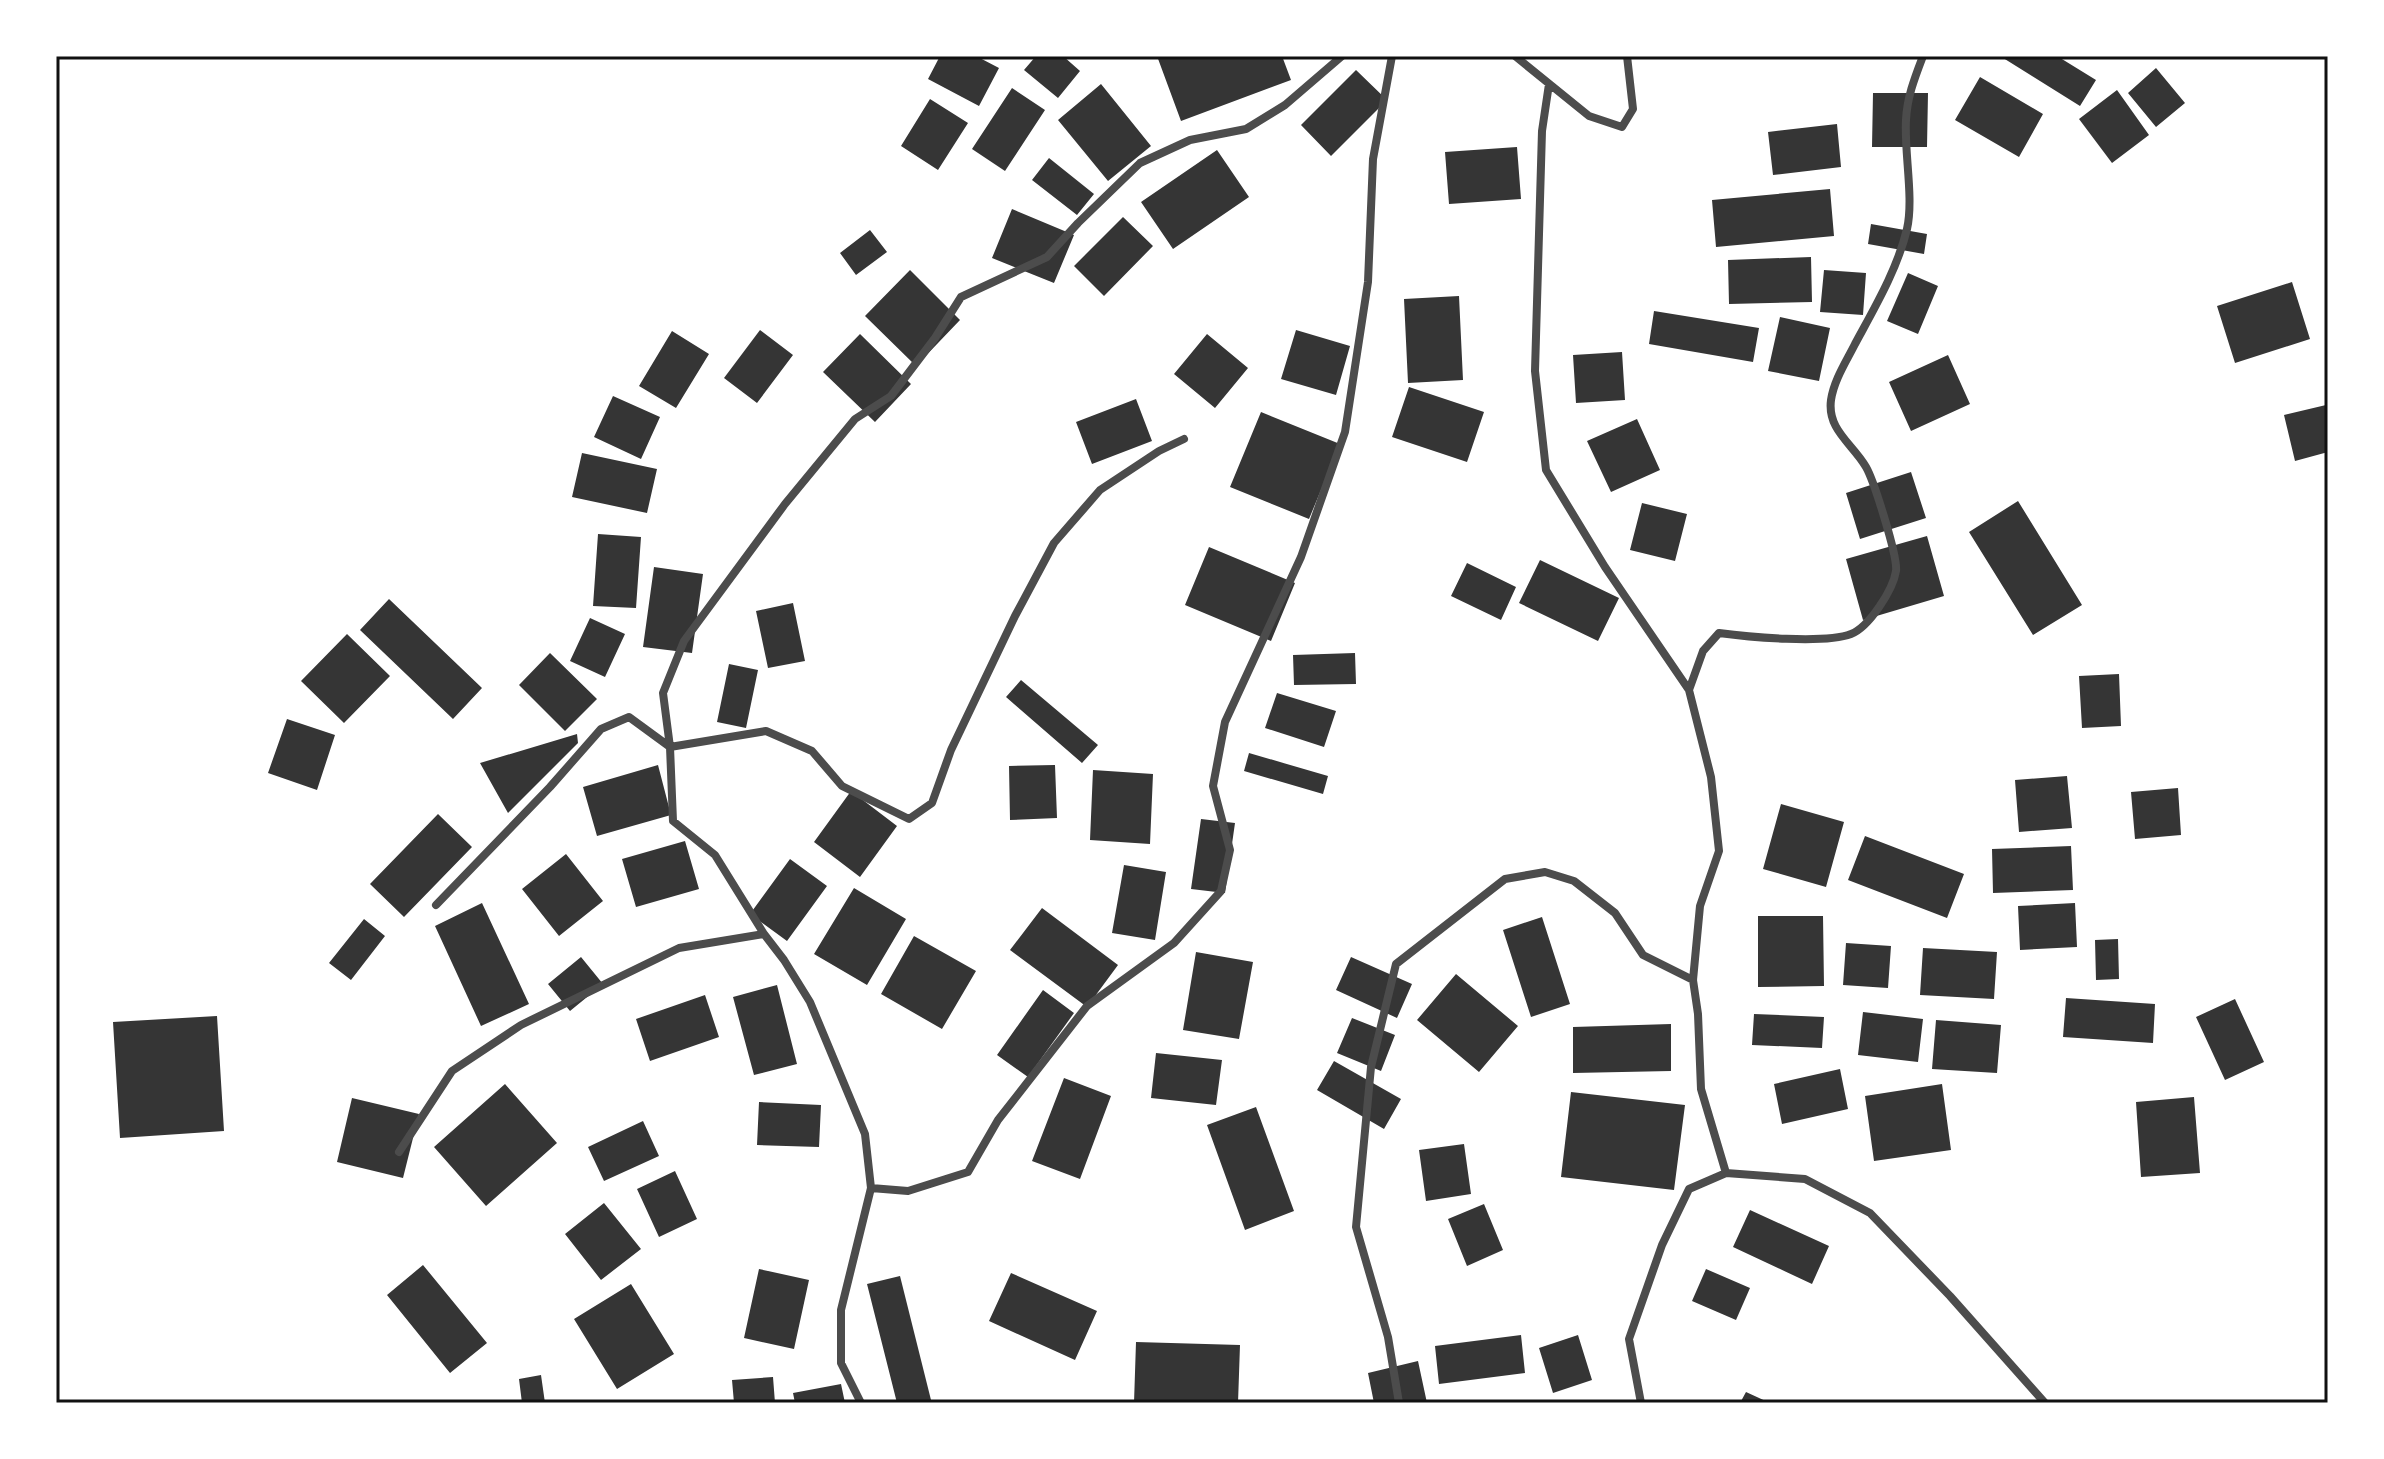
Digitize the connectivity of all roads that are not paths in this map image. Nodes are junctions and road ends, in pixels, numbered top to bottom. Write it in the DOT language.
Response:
graph roads {
  1 [pos="1342,56"];
  2 [pos="1392,56"];
  3 [pos="1515,56"];
  4 [pos="1627,56"];
  5 [pos="1923,56"];
  6 [pos="1549,84"];
  7 [pos="1184,439"];
  8 [pos="1689,690"];
  9 [pos="670,747"];
  10 [pos="436,905"];
  11 [pos="764,934"];
  12 [pos="1693,980"];
  13 [pos="399,1152"];
  14 [pos="1726,1173"];
  15 [pos="871,1188"];
  16 [pos="861,1403"];
  17 [pos="1399,1403"];
  18 [pos="1641,1403"];
  19 [pos="2045,1403"];
  1 -- 9 [label="street"];
  2 -- 15 [label="street"];
  3 -- 6 [label="street"];
  4 -- 6 [label="street"];
  5 -- 8 [label="street"];
  6 -- 8 [label="street"];
  7 -- 9 [label="street"];
  8 -- 12 [label="street"];
  9 -- 10 [label="street"];
  9 -- 11 [label="street"];
  11 -- 13 [label="street"];
  11 -- 15 [label="street"];
  12 -- 14 [label="street"];
  12 -- 17 [label="street"];
  14 -- 18 [label="street"];
  14 -- 19 [label="street"];
  15 -- 16 [label="street"];
}
